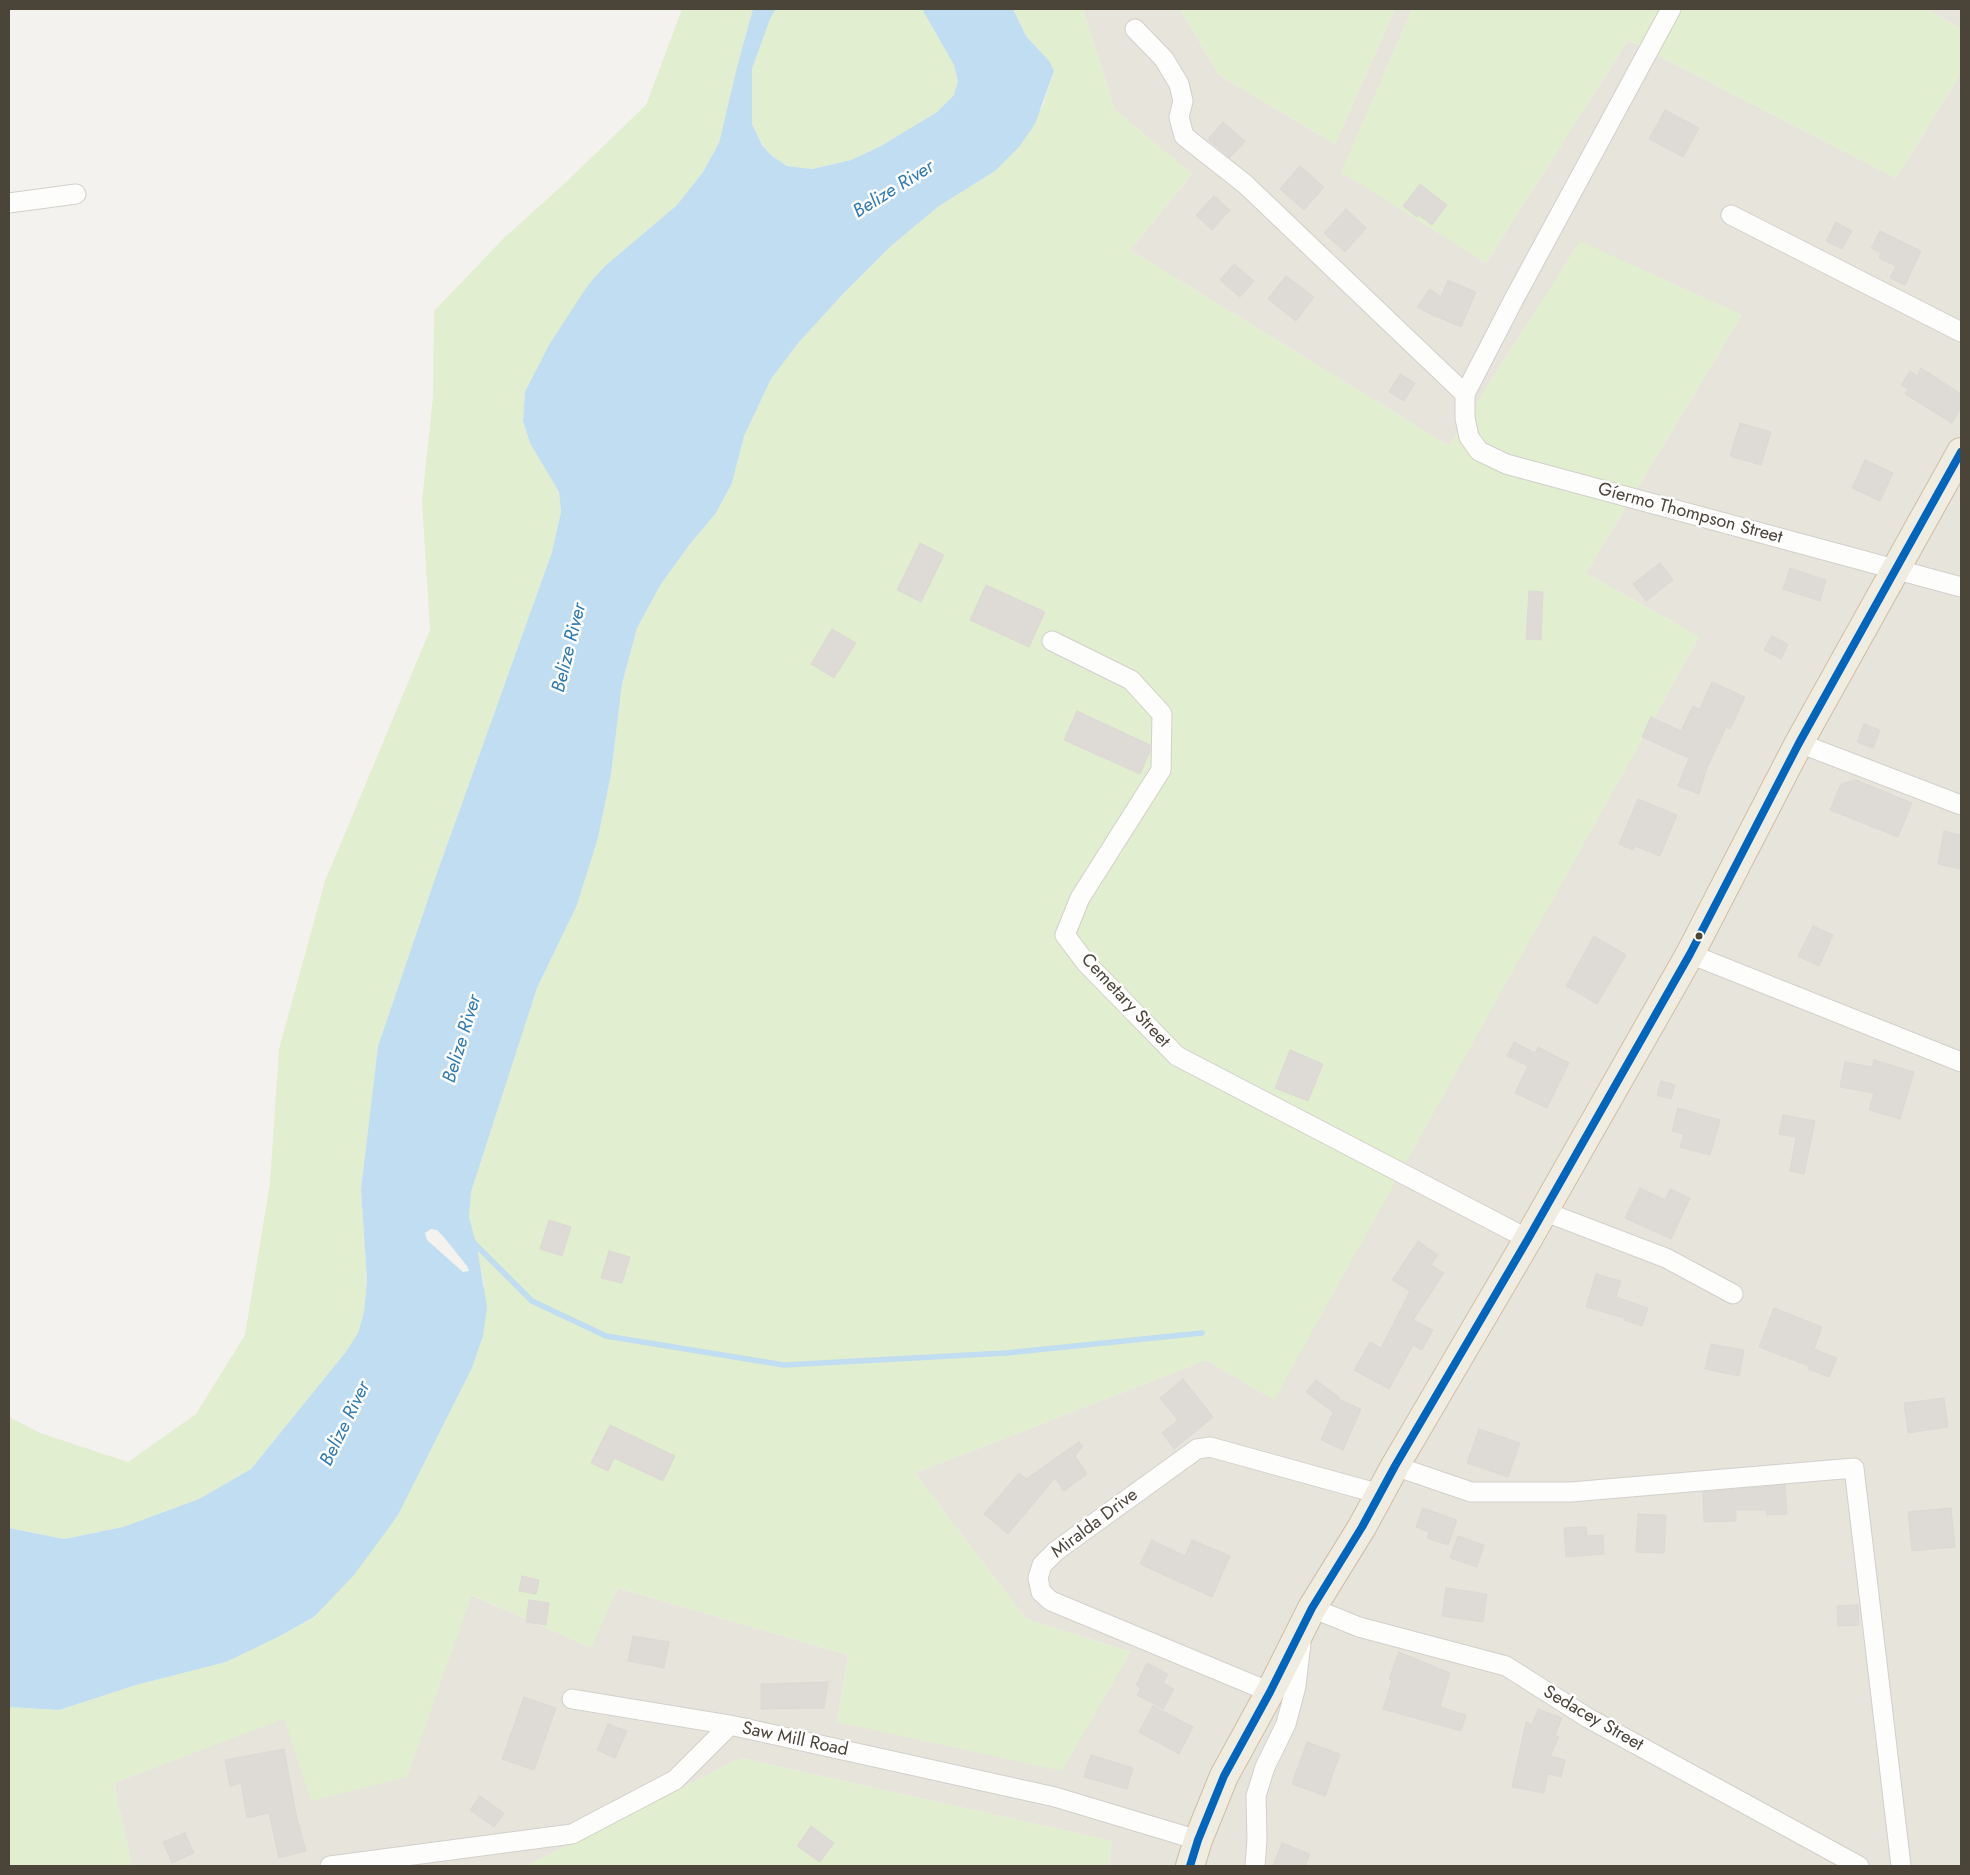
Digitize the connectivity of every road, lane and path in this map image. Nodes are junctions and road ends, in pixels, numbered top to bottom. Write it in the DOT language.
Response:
graph roads {
  1 [pos="1671,9"];
  2 [pos="1135,29"];
  3 [pos="76,194"];
  4 [pos="9,203"];
  5 [pos="1732,215"];
  6 [pos="1961,332"];
  7 [pos="1464,394"];
  8 [pos="1961,452"];
  9 [pos="1894,569"];
  10 [pos="1961,587"];
  11 [pos="1052,641"];
  12 [pos="1799,743"];
  13 [pos="1961,805"];
  14 [pos="1690,954"];
  15 [pos="1961,1062"];
  16 [pos="1543,1212"];
  17 [pos="1528,1239"];
  18 [pos="1733,1294"];
  19 [pos="1395,1466"];
  20 [pos="1380,1494"];
  21 [pos="1307,1617"];
  22 [pos="1270,1692"];
  23 [pos="572,1699"];
  24 [pos="730,1725"];
  25 [pos="1198,1840"];
  26 [pos="330,1866"];
  27 [pos="1190,1866"];
  28 [pos="1255,1866"];
  29 [pos="1859,1866"];
  30 [pos="1901,1866"];
  1 -- 7 [label="street"];
  2 -- 7 [label="street"];
  3 -- 4 [label="street"];
  5 -- 6 [label="street"];
  7 -- 9 [label="street, Gíermo Thompson Street"];
  8 -- 9 [label="highway"];
  9 -- 10 [label="street, Gíermo Thompson Street"];
  9 -- 12 [label="highway"];
  11 -- 17 [label="street, Cemetary Street"];
  12 -- 13 [label="street"];
  12 -- 14 [label="highway"];
  14 -- 15 [label="street"];
  14 -- 16 [label="highway"];
  16 -- 17 [label="highway"];
  16 -- 18 [label="street"];
  17 -- 19 [label="highway"];
  19 -- 20 [label="highway"];
  19 -- 30 [label="street"];
  20 -- 21 [label="highway"];
  20 -- 22 [label="street, Miralda Drive"];
  21 -- 22 [label="highway"];
  21 -- 28 [label="street"];
  21 -- 29 [label="street, Sedacey Street"];
  22 -- 25 [label="highway"];
  23 -- 24 [label="street"];
  24 -- 25 [label="street, Saw Mill Road"];
  24 -- 26 [label="street, Saw Mill Road"];
  25 -- 27 [label="highway"];
}
